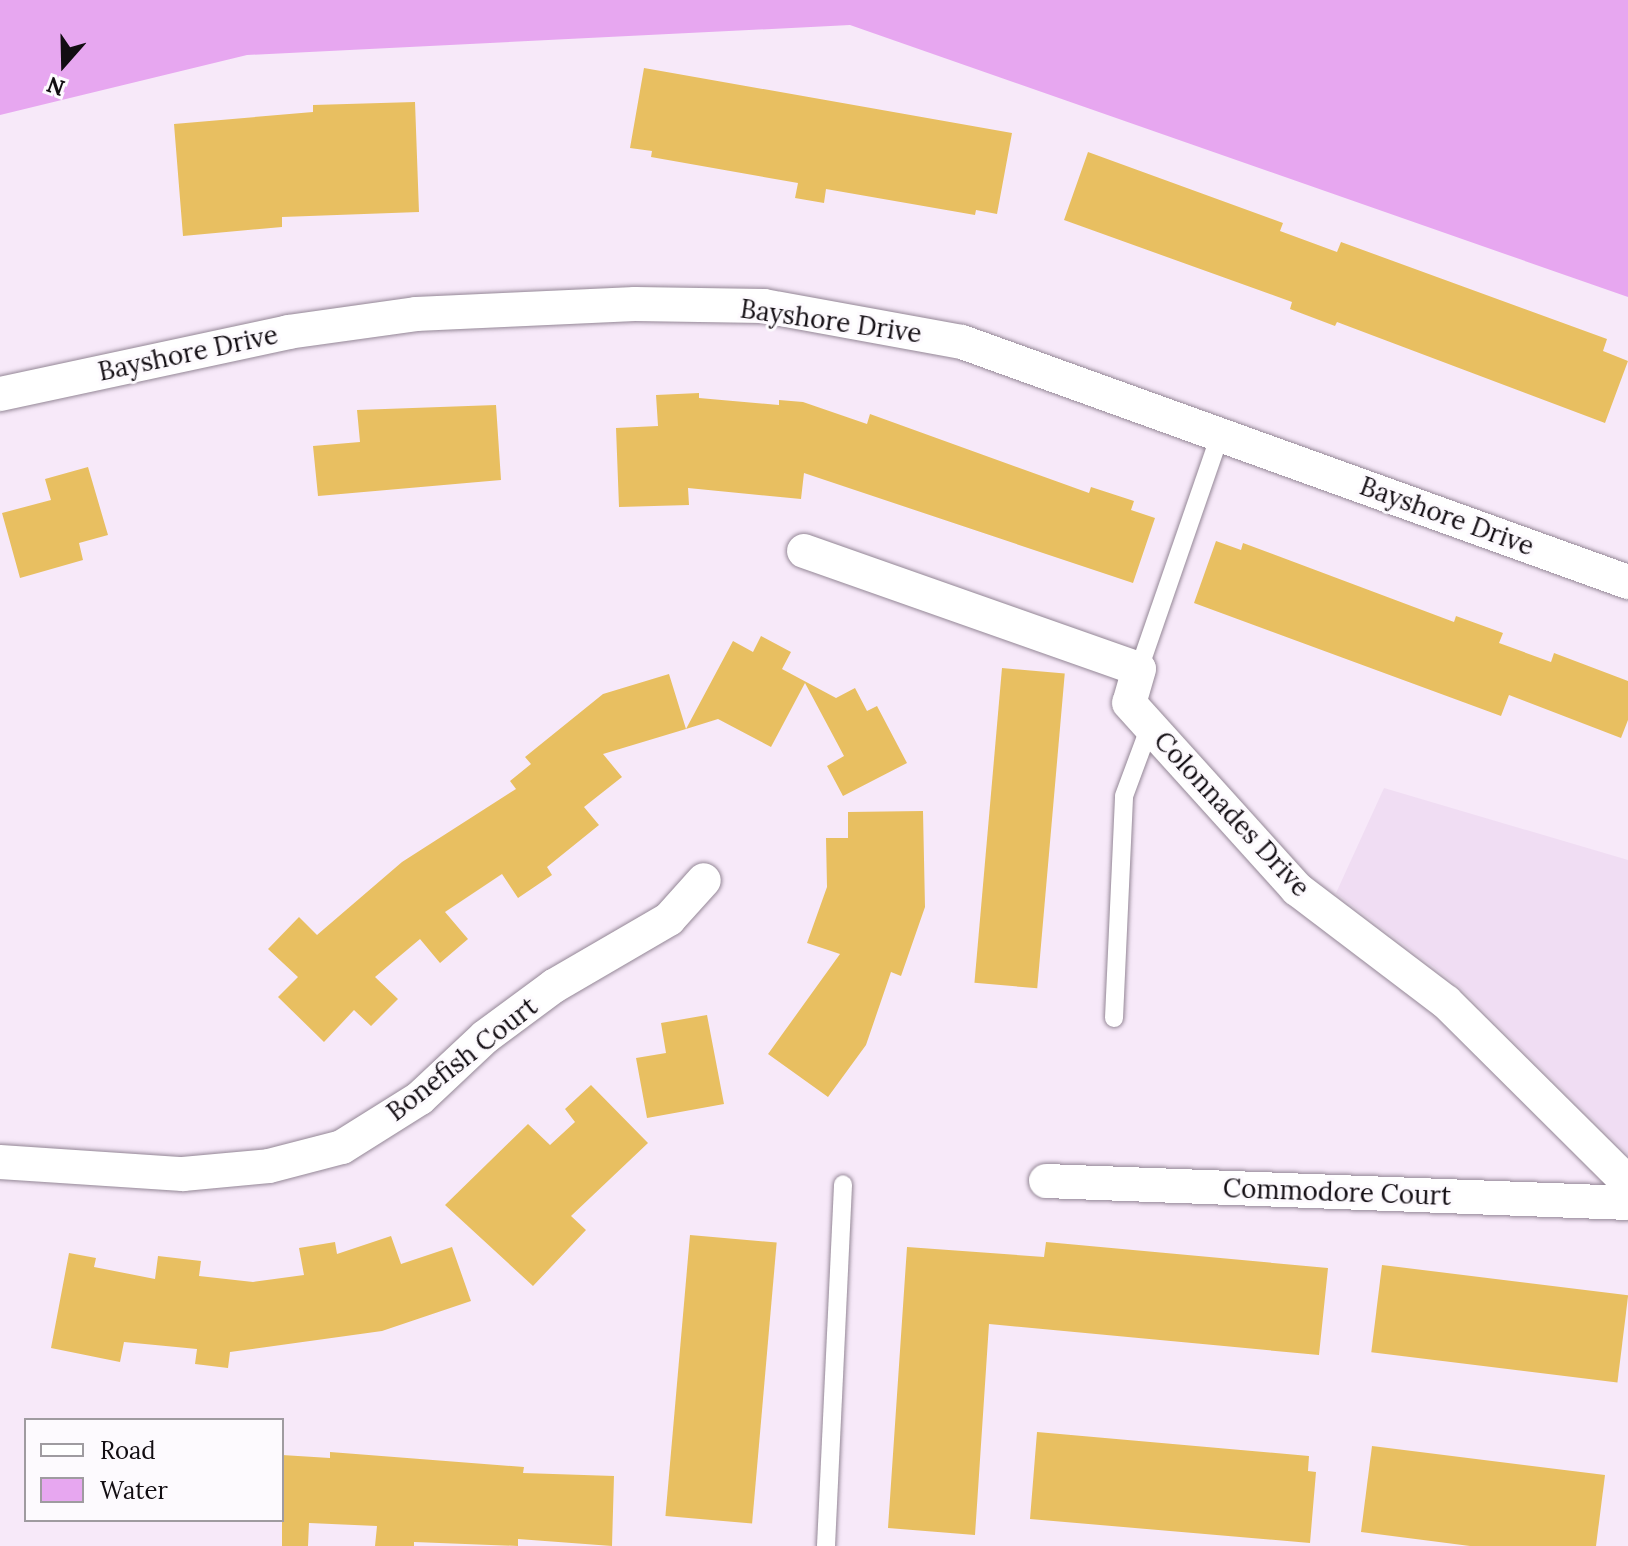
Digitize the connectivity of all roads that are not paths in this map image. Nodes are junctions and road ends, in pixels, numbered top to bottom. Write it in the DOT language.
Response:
graph roads {
  1 [pos="0,394"];
  2 [pos="1220,435"];
  3 [pos="804,551"];
  4 [pos="1628,582"];
  5 [pos="1139,669"];
  6 [pos="1150,726"];
  7 [pos="704,880"];
  8 [pos="1114,1018"];
  9 [pos="0,1162"];
  10 [pos="1046,1181"];
  11 [pos="1628,1183"];
  12 [pos="843,1184"];
  13 [pos="1628,1203"];
  14 [pos="826,1546"];
  1 -- 2 [label="street, Bayshore Drive"];
  2 -- 4 [label="street, Bayshore Drive"];
  2 -- 5 [label="lane"];
  3 -- 5 [label="street"];
  5 -- 6 [label="street, Colonnades Drive"];
  6 -- 8 [label="lane"];
  6 -- 11 [label="street, Colonnades Drive"];
  7 -- 9 [label="street, Bonefish Court"];
  10 -- 13 [label="street, Commodore Court"];
  12 -- 14 [label="lane"];
}
